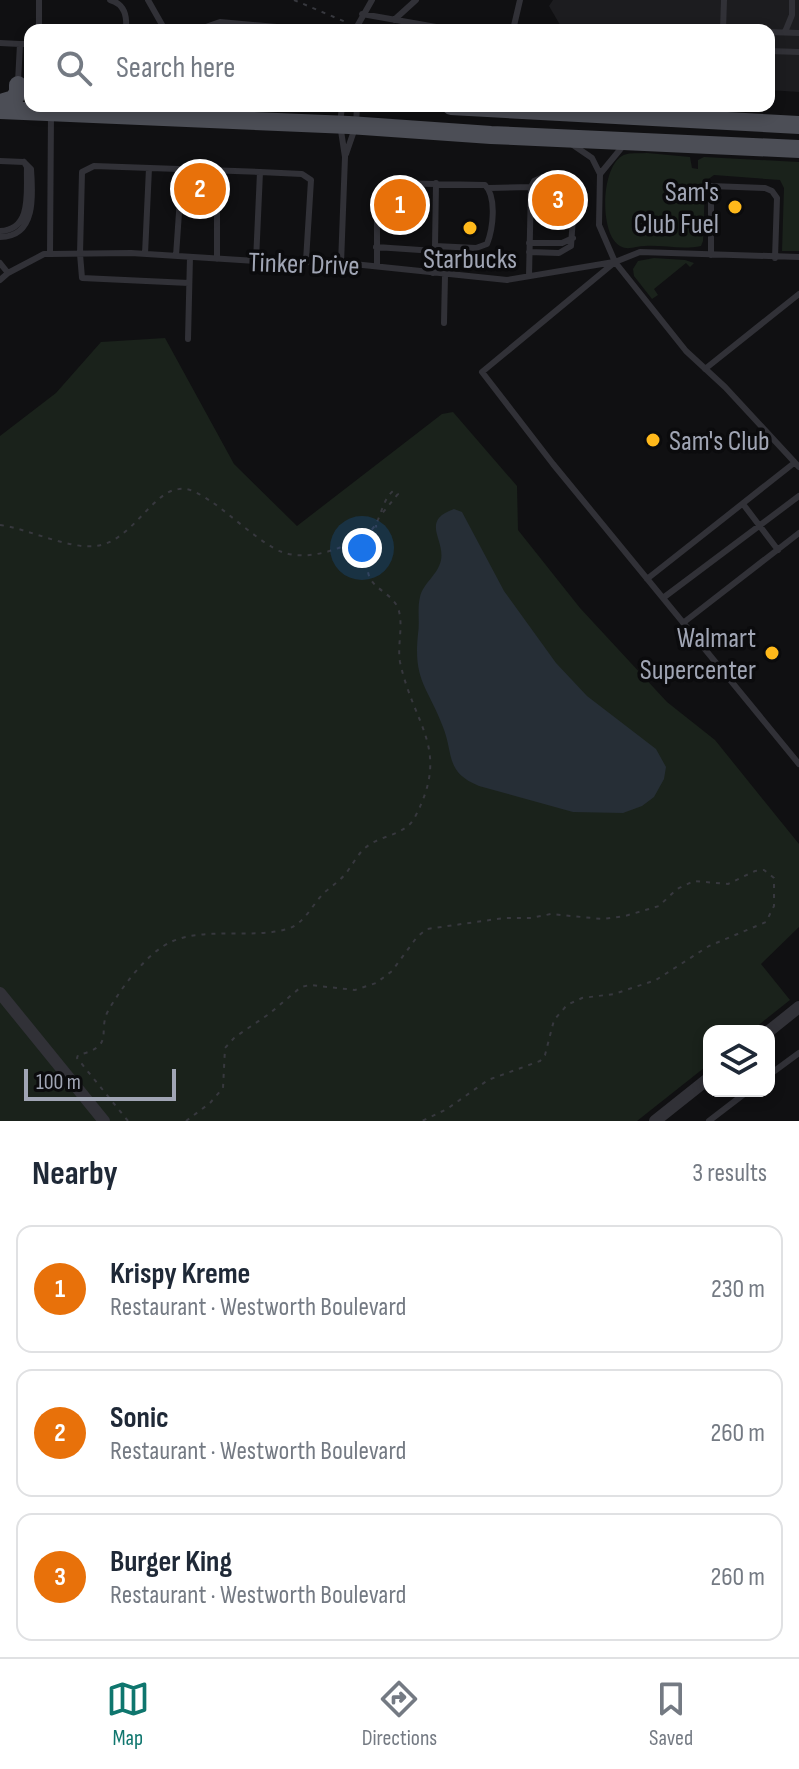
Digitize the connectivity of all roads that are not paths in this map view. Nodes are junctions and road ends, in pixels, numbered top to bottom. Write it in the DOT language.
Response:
graph roads {
  1 [pos="39,0"];
  2 [pos="110,0"];
  3 [pos="148,0"];
  4 [pos="372,0"];
  5 [pos="416,0"];
  6 [pos="520,0"];
  7 [pos="724,0"];
  8 [pos="792,0"];
  9 [pos="362,14"];
  10 [pos="394,20"];
  11 [pos="39,24"];
  12 [pos="126,24"];
  13 [pos="162,24"];
  14 [pos="214,24"];
  15 [pos="243,24"];
  16 [pos="358,24"];
  17 [pos="418,24"];
  18 [pos="514,24"];
  19 [pos="724,24"];
  20 [pos="775,32"];
  21 [pos="785,32"];
  22 [pos="799,33"];
  23 [pos="0,43"];
  24 [pos="20,44"];
  25 [pos="24,44"];
  26 [pos="775,51"];
  27 [pos="799,52"];
  28 [pos="16,85"];
  29 [pos="0,103"];
  30 [pos="0,110"];
  31 [pos="24,110"];
  32 [pos="57,112"];
  33 [pos="144,112"];
  34 [pos="561,112"];
  35 [pos="346,119"];
  36 [pos="799,125"];
  37 [pos="561,139"];
  38 [pos="628,141"];
  39 [pos="799,149"];
  40 [pos="345,157"];
  41 [pos="0,161"];
  42 [pos="149,168"];
  43 [pos="182,169"];
  44 [pos="217,170"];
  45 [pos="260,172"];
  46 [pos="600,174"];
  47 [pos="436,183"];
  48 [pos="531,187"];
  49 [pos="490,190"];
  50 [pos="0,234"];
  51 [pos="573,238"];
  52 [pos="529,243"];
  53 [pos="376,247"];
  54 [pos="435,248"];
  55 [pos="529,252"];
  56 [pos="50,254"];
  57 [pos="80,254"];
  58 [pos="145,254"];
  59 [pos="711,255"];
  60 [pos="176,256"];
  61 [pos="190,257"];
  62 [pos="799,257"];
  63 [pos="775,258"];
  64 [pos="217,259"];
  65 [pos="256,261"];
  66 [pos="306,261"];
  67 [pos="615,262"];
  68 [pos="0,263"];
  69 [pos="341,264"];
  70 [pos="377,266"];
  71 [pos="8,273"];
  72 [pos="433,273"];
  73 [pos="445,275"];
  74 [pos="529,276"];
  75 [pos="0,280"];
  76 [pos="189,283"];
  77 [pos="799,294"];
  78 [pos="444,323"];
  79 [pos="188,339"];
  80 [pos="705,369"];
  81 [pos="797,465"];
  82 [pos="799,496"];
  83 [pos="743,504"];
  84 [pos="760,524"];
  85 [pos="799,533"];
  86 [pos="778,550"];
  87 [pos="647,579"];
  88 [pos="663,598"];
  89 [pos="683,623"];
  90 [pos="799,764"];
  91 [pos="0,993"];
  92 [pos="799,1007"];
  93 [pos="775,1026"];
  94 [pos="799,1053"];
  95 [pos="775,1071"];
  96 [pos="703,1083"];
  97 [pos="740,1097"];
  98 [pos="104,1121"];
  99 [pos="655,1121"];
  100 [pos="709,1121"];
  1 -- 11 [label="lane"];
  2 -- 12 [label="lane"];
  3 -- 13 [label="lane"];
  4 -- 9 [label="lane"];
  5 -- 10 [label="lane"];
  6 -- 18 [label="lane"];
  7 -- 19 [label="lane"];
  8 -- 21 [label="lane"];
  9 -- 10 [label="lane"];
  9 -- 16 [label="lane"];
  10 -- 17 [label="lane"];
  14 -- 15 [label="lane"];
  20 -- 21 [label="lane"];
  21 -- 22 [label="lane"];
  23 -- 24 [label="lane"];
  24 -- 25 [label="lane"];
  24 -- 28 [label="lane"];
  26 -- 27 [label="lane"];
  28 -- 29 [label="main road"];
  30 -- 31 [label="main road"];
  32 -- 56 [label="lane"];
  33 -- 35 [label="main road"];
  34 -- 36 [label="main road"];
  35 -- 37 [label="main road"];
  35 -- 40 [label="lane"];
  35 -- 40 [label="lane"];
  37 -- 38 [label="main road"];
  37 -- 46 [label="lane"];
  38 -- 39 [label="main road"];
  38 -- 46 [label="lane"];
  40 -- 69 [label="lane"];
  41 -- 50 [label="lane"];
  42 -- 43 [label="lane"];
  42 -- 57 [label="lane"];
  42 -- 58 [label="lane"];
  43 -- 44 [label="lane"];
  43 -- 60 [label="lane"];
  44 -- 45 [label="lane"];
  44 -- 64 [label="lane"];
  45 -- 65 [label="lane"];
  45 -- 66 [label="lane"];
  46 -- 67 [label="lane"];
  47 -- 49 [label="lane"];
  47 -- 53 [label="lane"];
  47 -- 54 [label="lane"];
  48 -- 49 [label="lane"];
  48 -- 51 [label="lane"];
  48 -- 52 [label="lane"];
  49 -- 54 [label="lane"];
  51 -- 52 [label="lane"];
  51 -- 55 [label="lane"];
  52 -- 55 [label="lane"];
  53 -- 54 [label="lane"];
  53 -- 70 [label="lane"];
  54 -- 72 [label="lane"];
  55 -- 74 [label="lane"];
  56 -- 57 [label="lane, Tinker Drive"];
  56 -- 71 [label="lane, Tinker Drive"];
  57 -- 58 [label="lane, Tinker Drive"];
  57 -- 76 [label="lane"];
  58 -- 60 [label="lane, Tinker Drive"];
  59 -- 63 [label="lane, Tinker Drive"];
  59 -- 63 [label="lane"];
  59 -- 67 [label="lane, Tinker Drive"];
  60 -- 61 [label="lane, Tinker Drive"];
  61 -- 64 [label="lane, Tinker Drive"];
  61 -- 76 [label="lane"];
  62 -- 63 [label="lane, Tinker Drive"];
  64 -- 65 [label="lane, Tinker Drive"];
  65 -- 66 [label="lane, Tinker Drive"];
  66 -- 69 [label="lane, Tinker Drive"];
  67 -- 74 [label="lane, Tinker Drive"];
  67 -- 80 [label="lane"];
  67 -- 87 [label="lane"];
  68 -- 71 [label="lane"];
  69 -- 70 [label="lane, Tinker Drive"];
  70 -- 72 [label="lane, Tinker Drive"];
  71 -- 75 [label="lane, Tinker Drive"];
  72 -- 73 [label="lane, Tinker Drive"];
  73 -- 74 [label="lane, Tinker Drive"];
  73 -- 78 [label="lane"];
  76 -- 79 [label="lane"];
  77 -- 80 [label="lane"];
  80 -- 81 [label="lane"];
  81 -- 83 [label="lane"];
  82 -- 84 [label="lane"];
  83 -- 84 [label="lane"];
  83 -- 87 [label="lane"];
  84 -- 86 [label="lane"];
  84 -- 88 [label="lane"];
  85 -- 86 [label="lane"];
  86 -- 89 [label="lane"];
  87 -- 88 [label="lane"];
  88 -- 89 [label="lane"];
  89 -- 90 [label="lane"];
  91 -- 98 [label="street"];
  92 -- 93 [label="street"];
  94 -- 95 [label="lane"];
  96 -- 99 [label="street"];
  97 -- 100 [label="lane"];
}
